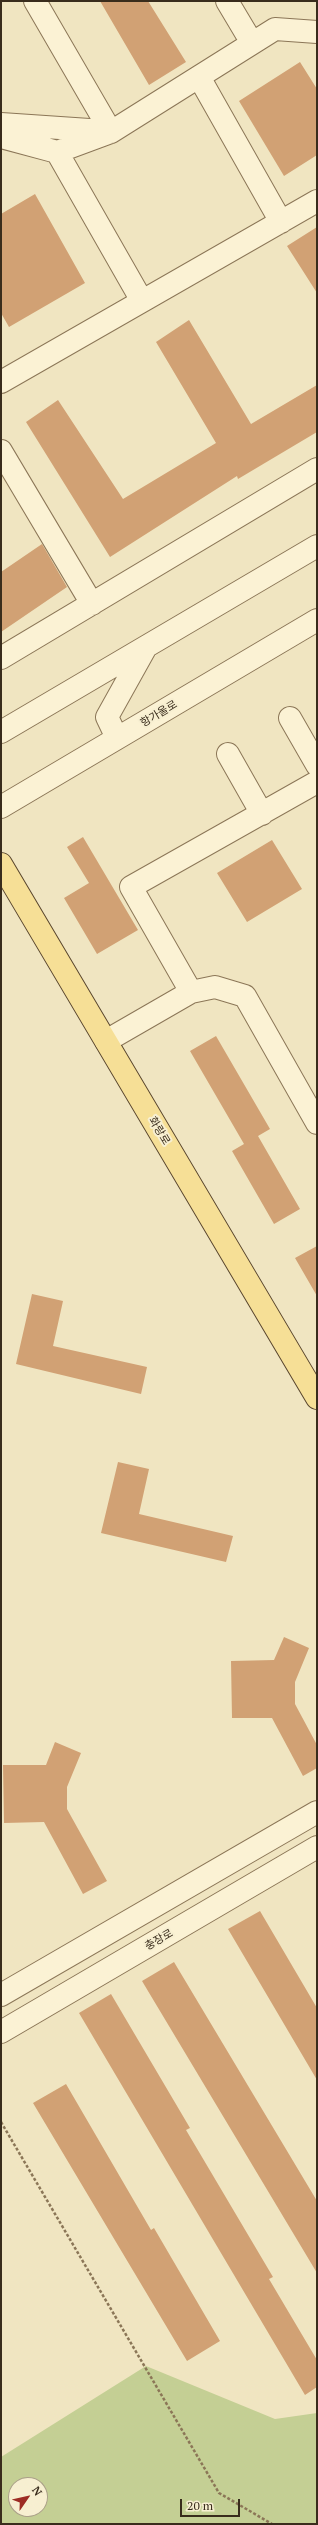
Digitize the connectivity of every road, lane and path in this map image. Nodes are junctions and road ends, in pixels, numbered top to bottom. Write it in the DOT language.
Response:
graph roads {
  1 [pos="34,1"];
  2 [pos="227,1"];
  3 [pos="317,32"];
  4 [pos="252,43"];
  5 [pos="199,77"];
  6 [pos="1,124"];
  7 [pos="111,132"];
  8 [pos="1,137"];
  9 [pos="57,152"];
  10 [pos="317,201"];
  11 [pos="281,222"];
  12 [pos="142,301"];
  13 [pos="1,382"];
  14 [pos="1,451"];
  15 [pos="317,469"];
  16 [pos="317,546"];
  17 [pos="92,604"];
  18 [pos="317,620"];
  19 [pos="147,646"];
  20 [pos="1,658"];
  21 [pos="290,718"];
  22 [pos="1,732"];
  23 [pos="117,738"];
  24 [pos="228,754"];
  25 [pos="317,765"];
  26 [pos="317,782"];
  27 [pos="1,807"];
  28 [pos="262,814"];
  29 [pos="1,864"];
  30 [pos="191,992"];
  31 [pos="106,1041"];
  32 [pos="317,1123"];
  33 [pos="317,1398"];
  34 [pos="317,1812"];
  35 [pos="317,1847"];
  36 [pos="1,1995"];
  37 [pos="3,2027"];
  38 [pos="1,2122"];
  39 [pos="272,2524"];
  1 -- 7 [label="street"];
  2 -- 4 [label="street"];
  3 -- 4 [label="street"];
  4 -- 5 [label="street"];
  5 -- 7 [label="street"];
  5 -- 11 [label="street"];
  6 -- 7 [label="street"];
  7 -- 9 [label="street"];
  8 -- 9 [label="street"];
  9 -- 12 [label="street"];
  10 -- 11 [label="street"];
  11 -- 12 [label="street"];
  12 -- 13 [label="street"];
  14 -- 17 [label="street"];
  15 -- 17 [label="street"];
  16 -- 19 [label="street"];
  17 -- 20 [label="street"];
  18 -- 23 [label="street, 항가울로"];
  19 -- 22 [label="street"];
  19 -- 23 [label="street"];
  21 -- 25 [label="street"];
  23 -- 27 [label="street, 항가울로"];
  24 -- 28 [label="street"];
  26 -- 28 [label="street"];
  28 -- 30 [label="street"];
  29 -- 31 [label="main road, 화랑로"];
  30 -- 31 [label="street"];
  30 -- 32 [label="street"];
  31 -- 33 [label="main road, 화랑로"];
  34 -- 36 [label="street"];
  35 -- 37 [label="street, 충장로"];
  38 -- 39 [label="path"];
}
